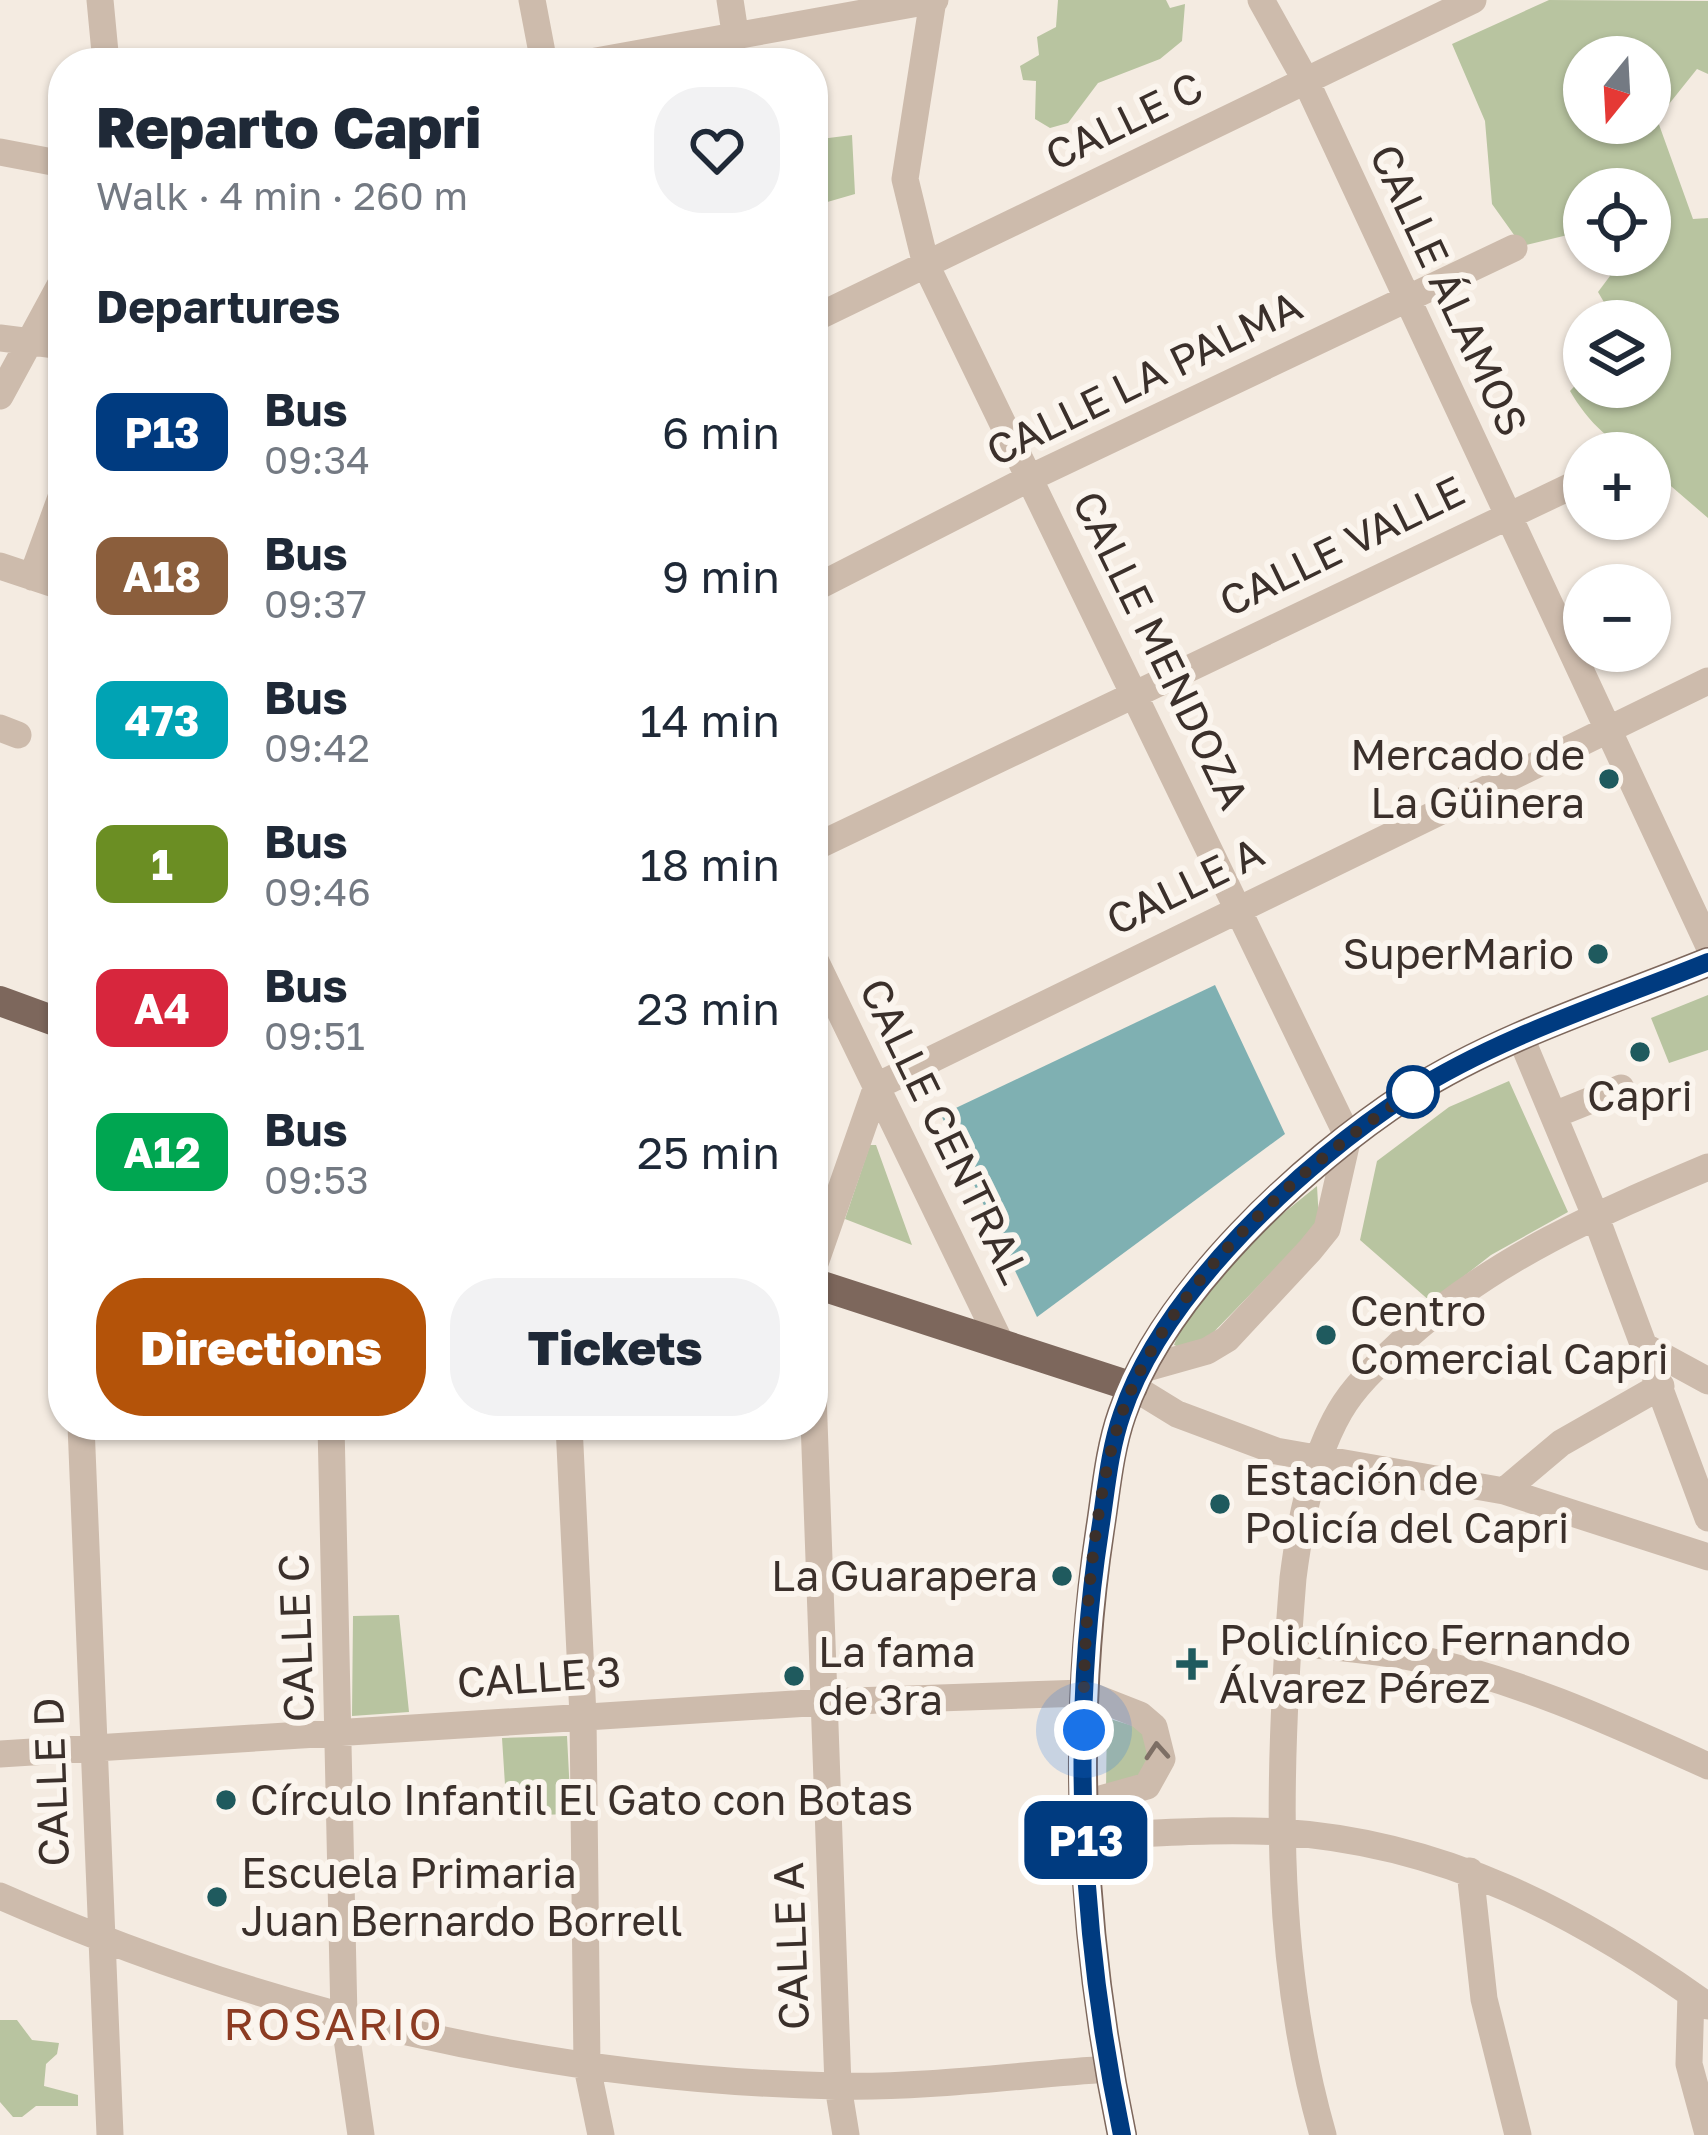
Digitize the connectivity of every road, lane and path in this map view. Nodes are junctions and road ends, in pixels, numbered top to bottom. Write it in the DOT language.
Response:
graph roads {
  1 [pos="100,0"];
  2 [pos="532,0"];
  3 [pos="730,0"];
  4 [pos="934,0"];
  5 [pos="1261,0"];
  6 [pos="1473,0"];
  7 [pos="736,39"];
  8 [pos="105,48"];
  9 [pos="541,48"];
  10 [pos="679,48"];
  11 [pos="1305,79"];
  12 [pos="0,152"];
  13 [pos="48,161"];
  14 [pos="1514,248"];
  15 [pos="926,265"];
  16 [pos="1407,298"];
  17 [pos="48,309"];
  18 [pos="828,312"];
  19 [pos="0,338"];
  20 [pos="31,341"];
  21 [pos="48,344"];
  22 [pos="0,396"];
  23 [pos="1031,477"];
  24 [pos="1563,489"];
  25 [pos="1507,514"];
  26 [pos="48,533"];
  27 [pos="0,566"];
  28 [pos="32,577"];
  29 [pos="828,581"];
  30 [pos="48,582"];
  31 [pos="1708,681"];
  32 [pos="1134,693"];
  33 [pos="1609,728"];
  34 [pos="828,841"];
  35 [pos="1238,907"];
  36 [pos="1708,944"];
  37 [pos="1708,962"];
  38 [pos="828,986"];
  39 [pos="0,1001"];
  40 [pos="48,1019"];
  41 [pos="1521,1038"];
  42 [pos="877,1086"];
  43 [pos="1621,1088"];
  44 [pos="1554,1115"];
  45 [pos="1348,1137"];
  46 [pos="1707,1168"];
  47 [pos="1595,1215"];
  48 [pos="828,1226"];
  49 [pos="828,1288"];
  50 [pos="1001,1343"];
  51 [pos="1644,1346"];
  52 [pos="1138,1378"];
  53 [pos="1708,1381"];
  54 [pos="1661,1386"];
  55 [pos="81,1440"];
  56 [pos="331,1440"];
  57 [pos="570,1440"];
  58 [pos="815,1440"];
  59 [pos="1321,1456"];
  60 [pos="1504,1491"];
  61 [pos="1708,1518"];
  62 [pos="1708,1557"];
  63 [pos="1288,1642"];
  64 [pos="1084,1693"];
  65 [pos="825,1702"];
  66 [pos="583,1716"];
  67 [pos="341,1732"];
  68 [pos="91,1749"];
  69 [pos="0,1754"];
  70 [pos="1708,1766"];
  71 [pos="1086,1803"];
  72 [pos="1279,1832"];
  73 [pos="1086,1836"];
  74 [pos="1471,1870"];
  75 [pos="1,1897"];
  76 [pos="99,1940"];
  77 [pos="1700,2000"];
  78 [pos="344,2018"];
  79 [pos="587,2067"];
  80 [pos="1108,2069"];
  81 [pos="838,2086"];
  82 [pos="1708,2134"];
  83 [pos="110,2135"];
  84 [pos="361,2135"];
  85 [pos="601,2135"];
  86 [pos="846,2135"];
  87 [pos="1122,2135"];
  88 [pos="1323,2135"];
  89 [pos="1518,2135"];
  1 -- 8 [label="street"];
  2 -- 9 [label="street"];
  3 -- 7 [label="street"];
  4 -- 7 [label="street"];
  4 -- 15 [label="street, CALLE MENDOZA"];
  5 -- 11 [label="street, CALLE ÁLAMOS"];
  6 -- 11 [label="street, CALLE C"];
  7 -- 10 [label="street"];
  11 -- 15 [label="street, CALLE C"];
  11 -- 16 [label="street, CALLE ÁLAMOS"];
  12 -- 13 [label="street"];
  14 -- 16 [label="street, CALLE LA PALMA"];
  15 -- 18 [label="street, CALLE C"];
  15 -- 23 [label="street, CALLE MENDOZA"];
  16 -- 23 [label="street, CALLE LA PALMA"];
  16 -- 25 [label="street, CALLE ÁLAMOS"];
  17 -- 20 [label="street"];
  19 -- 20 [label="street"];
  20 -- 21 [label="street"];
  20 -- 22 [label="street"];
  23 -- 29 [label="street, CALLE LA PALMA"];
  23 -- 32 [label="street, CALLE MENDOZA"];
  24 -- 25 [label="street, CALLE VALLE"];
  25 -- 32 [label="street, CALLE VALLE"];
  25 -- 33 [label="street, CALLE ÁLAMOS"];
  26 -- 28 [label="street"];
  27 -- 28 [label="street"];
  28 -- 30 [label="street"];
  31 -- 33 [label="street, CALLE A"];
  32 -- 34 [label="street, CALLE VALLE"];
  32 -- 35 [label="street, CALLE MENDOZA"];
  33 -- 35 [label="street, CALLE A"];
  33 -- 36 [label="street, CALLE ÁLAMOS"];
  35 -- 42 [label="street, CALLE A"];
  35 -- 45 [label="street, CALLE MENDOZA"];
  37 -- 41 [label="main road"];
  38 -- 42 [label="street, CALLE CENTRAL"];
  39 -- 40 [label="main road"];
  41 -- 44 [label="street"];
  41 -- 45 [label="main road"];
  42 -- 48 [label="street"];
  42 -- 50 [label="street, CALLE CENTRAL"];
  43 -- 44 [label="street"];
  44 -- 47 [label="street"];
  45 -- 52 [label="main road"];
  45 -- 52 [label="street"];
  46 -- 47 [label="street"];
  47 -- 51 [label="street"];
  47 -- 59 [label="street"];
  49 -- 50 [label="main road"];
  50 -- 52 [label="main road"];
  51 -- 53 [label="street"];
  51 -- 54 [label="street"];
  52 -- 59 [label="street"];
  52 -- 64 [label="main road"];
  54 -- 60 [label="street"];
  54 -- 61 [label="street"];
  55 -- 68 [label="street, CALLE D"];
  56 -- 67 [label="street, CALLE C"];
  57 -- 66 [label="street"];
  58 -- 65 [label="street, CALLE A"];
  59 -- 60 [label="street"];
  59 -- 63 [label="street"];
  60 -- 62 [label="street"];
  63 -- 70 [label="street"];
  63 -- 72 [label="street"];
  64 -- 65 [label="street, CALLE 3"];
  64 -- 71 [label="main road"];
  71 -- 64 [label="street, one-way"];
  65 -- 66 [label="street, CALLE 3"];
  65 -- 81 [label="street, CALLE A"];
  66 -- 67 [label="street, CALLE 3"];
  66 -- 79 [label="street"];
  67 -- 68 [label="street, CALLE 3"];
  67 -- 78 [label="street, CALLE C"];
  68 -- 69 [label="street, CALLE 3"];
  68 -- 76 [label="street, CALLE D"];
  71 -- 73 [label="main road"];
  72 -- 73 [label="street"];
  72 -- 74 [label="street"];
  72 -- 88 [label="street"];
  73 -- 80 [label="main road"];
  74 -- 77 [label="street"];
  74 -- 89 [label="street"];
  75 -- 76 [label="street"];
  76 -- 78 [label="street"];
  76 -- 83 [label="street, CALLE D"];
  77 -- 82 [label="street"];
  78 -- 79 [label="street"];
  78 -- 84 [label="street, CALLE C"];
  79 -- 81 [label="street"];
  79 -- 85 [label="street"];
  80 -- 81 [label="street"];
  80 -- 87 [label="main road"];
  81 -- 86 [label="street, CALLE A"];
}
